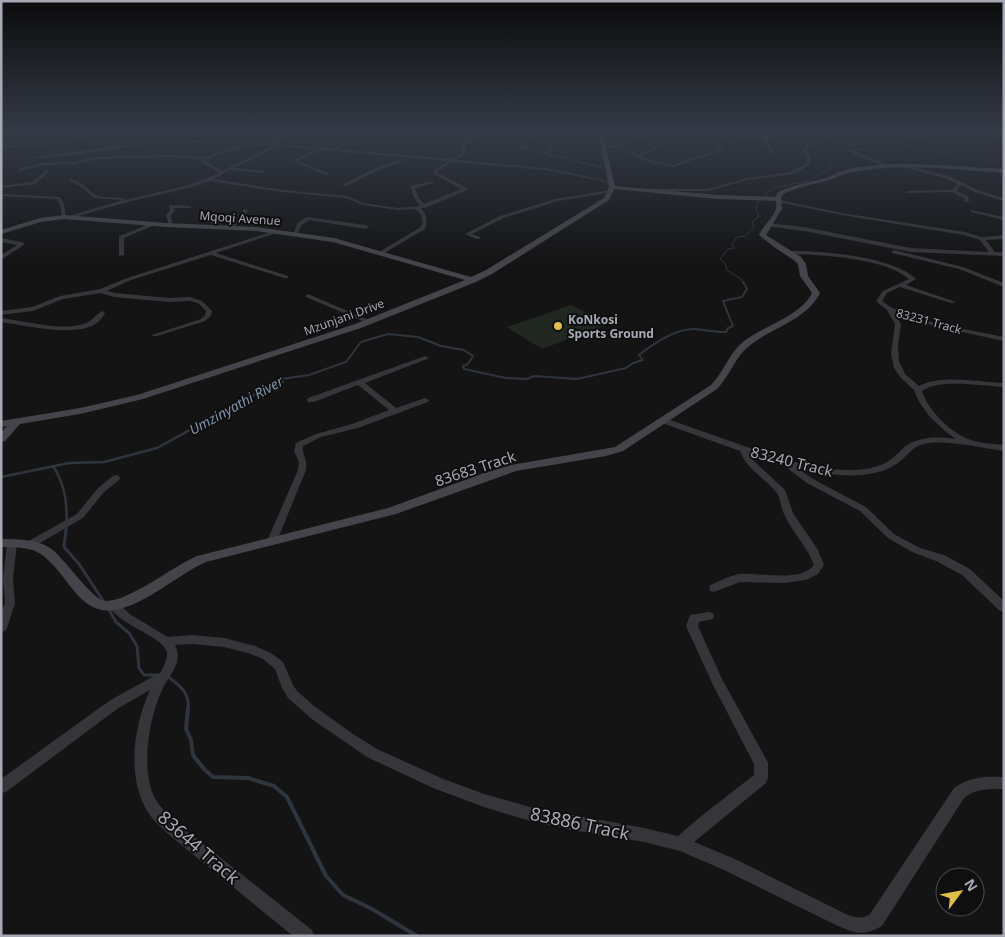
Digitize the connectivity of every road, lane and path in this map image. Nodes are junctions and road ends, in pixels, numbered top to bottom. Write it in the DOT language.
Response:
graph roads {
  1 [pos="43,175"];
  2 [pos="221,175"];
  3 [pos="364,175"];
  4 [pos="440,175"];
  5 [pos="569,175"];
  6 [pos="609,175"];
  7 [pos="781,175"];
  8 [pos="837,175"];
  9 [pos="938,175"];
  10 [pos="72,180"];
  11 [pos="212,180"];
  12 [pos="431,182"];
  13 [pos="961,183"];
  14 [pos="344,185"];
  15 [pos="1,187"];
  16 [pos="611,187"];
  17 [pos="652,190"];
  18 [pos="953,191"];
  19 [pos="908,192"];
  20 [pos="1,196"];
  21 [pos="776,199"];
  22 [pos="128,200"];
  23 [pos="1004,200"];
  24 [pos="968,201"];
  25 [pos="423,206"];
  26 [pos="190,207"];
  27 [pos="416,208"];
  28 [pos="246,210"];
  29 [pos="973,212"];
  30 [pos="67,217"];
  31 [pos="1004,219"];
  32 [pos="154,224"];
  33 [pos="168,225"];
  34 [pos="768,225"];
  35 [pos="228,227"];
  36 [pos="366,227"];
  37 [pos="1,232"];
  38 [pos="276,232"];
  39 [pos="295,234"];
  40 [pos="1004,237"];
  41 [pos="478,238"];
  42 [pos="982,239"];
  43 [pos="1,240"];
  44 [pos="879,244"];
  45 [pos="211,253"];
  46 [pos="790,253"];
  47 [pos="381,254"];
  48 [pos="994,254"];
  49 [pos="1004,254"];
  50 [pos="121,255"];
  51 [pos="1,258"];
  52 [pos="286,277"];
  53 [pos="473,280"];
  54 [pos="898,285"];
  55 [pos="1004,285"];
  56 [pos="101,291"];
  57 [pos="308,296"];
  58 [pos="953,302"];
  59 [pos="890,310"];
  60 [pos="102,312"];
  61 [pos="1,313"];
  62 [pos="1,320"];
  63 [pos="369,322"];
  64 [pos="155,335"];
  65 [pos="1004,339"];
  66 [pos="425,358"];
  67 [pos="358,382"];
  68 [pos="1004,384"];
  69 [pos="918,389"];
  70 [pos="311,400"];
  71 [pos="425,400"];
  72 [pos="394,410"];
  73 [pos="662,420"];
  74 [pos="16,422"];
  75 [pos="1,424"];
  76 [pos="1,439"];
  77 [pos="978,445"];
  78 [pos="743,448"];
  79 [pos="1004,448"];
  80 [pos="785,462"];
  81 [pos="116,478"];
  82 [pos="272,541"];
  83 [pos="7,543"];
  84 [pos="29,545"];
  85 [pos="714,588"];
  86 [pos="113,605"];
  87 [pos="1004,608"];
  88 [pos="709,616"];
  89 [pos="1,628"];
  90 [pos="166,642"];
  91 [pos="165,675"];
  92 [pos="1004,783"];
  93 [pos="1,787"];
  94 [pos="959,793"];
  95 [pos="680,844"];
  96 [pos="306,936"];
  1 -- 15 [label="street"];
  2 -- 11 [label="street"];
  3 -- 14 [label="street"];
  4 -- 25 [label="street"];
  5 -- 16 [label="street"];
  6 -- 16 [label="street"];
  7 -- 17 [label="street"];
  8 -- 21 [label="street"];
  9 -- 13 [label="street"];
  10 -- 22 [label="street"];
  11 -- 22 [label="street"];
  11 -- 27 [label="street"];
  12 -- 25 [label="street"];
  13 -- 18 [label="street"];
  13 -- 23 [label="street"];
  16 -- 17 [label="street"];
  16 -- 41 [label="street"];
  16 -- 53 [label="street, Mzunjani Drive"];
  17 -- 21 [label="street"];
  18 -- 19 [label="street"];
  18 -- 24 [label="street"];
  20 -- 30 [label="street"];
  21 -- 34 [label="street"];
  21 -- 42 [label="street"];
  22 -- 30 [label="street"];
  25 -- 27 [label="street"];
  26 -- 33 [label="street"];
  27 -- 47 [label="street"];
  28 -- 35 [label="street"];
  29 -- 31 [label="street"];
  30 -- 32 [label="street, Mqoqi Avenue"];
  30 -- 37 [label="street, Mqoqi Avenue"];
  32 -- 33 [label="street, Mqoqi Avenue"];
  32 -- 50 [label="street"];
  33 -- 35 [label="street, Mqoqi Avenue"];
  34 -- 44 [label="street"];
  34 -- 46 [label="street, 83683 Track"];
  35 -- 38 [label="street, Mqoqi Avenue"];
  36 -- 39 [label="street"];
  38 -- 39 [label="street, Mqoqi Avenue"];
  38 -- 45 [label="street"];
  39 -- 47 [label="street, Mqoqi Avenue"];
  40 -- 42 [label="street"];
  42 -- 48 [label="street"];
  43 -- 51 [label="street"];
  44 -- 48 [label="street"];
  44 -- 55 [label="street"];
  45 -- 52 [label="street"];
  45 -- 56 [label="street"];
  46 -- 54 [label="street, 83231 Track"];
  46 -- 73 [label="street, 83683 Track"];
  47 -- 53 [label="street, Mqoqi Avenue"];
  48 -- 49 [label="street"];
  53 -- 63 [label="street, Mzunjani Drive"];
  54 -- 58 [label="street"];
  54 -- 59 [label="street, 83231 Track"];
  56 -- 61 [label="street"];
  56 -- 64 [label="street"];
  57 -- 63 [label="street"];
  59 -- 65 [label="street, 83231 Track"];
  59 -- 69 [label="street"];
  60 -- 62 [label="street"];
  63 -- 74 [label="street, Mzunjani Drive"];
  66 -- 67 [label="street"];
  67 -- 70 [label="street"];
  67 -- 72 [label="street"];
  68 -- 69 [label="street"];
  69 -- 77 [label="street"];
  71 -- 72 [label="street"];
  72 -- 82 [label="street"];
  73 -- 78 [label="street, 83240 Track"];
  73 -- 82 [label="street, 83683 Track"];
  74 -- 75 [label="street, Mzunjani Drive"];
  74 -- 76 [label="street"];
  77 -- 79 [label="street"];
  77 -- 80 [label="street, 83240 Track"];
  78 -- 80 [label="street, 83240 Track"];
  78 -- 85 [label="street"];
  80 -- 87 [label="street"];
  81 -- 84 [label="street"];
  82 -- 86 [label="street, 83683 Track"];
  83 -- 84 [label="street"];
  83 -- 89 [label="street"];
  84 -- 86 [label="street"];
  86 -- 90 [label="street"];
  88 -- 95 [label="street"];
  90 -- 91 [label="street, 83644 Track"];
  90 -- 95 [label="street, 83886 Track"];
  91 -- 93 [label="street"];
  91 -- 96 [label="street, 83644 Track"];
  92 -- 94 [label="street"];
  94 -- 95 [label="street, 83886 Track"];
}
